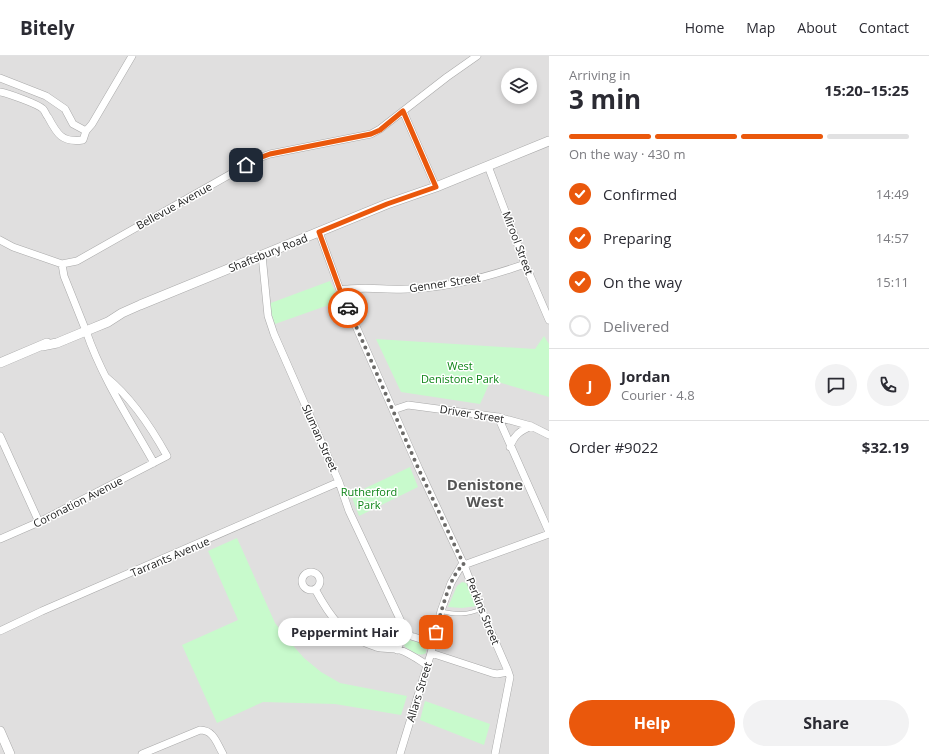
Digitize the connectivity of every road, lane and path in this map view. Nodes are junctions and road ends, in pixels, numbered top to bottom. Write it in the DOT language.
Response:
graph roads {
  1 [pos="132,56"];
  2 [pos="474,57"];
  3 [pos="0,78"];
  4 [pos="0,92"];
  5 [pos="403,111"];
  6 [pos="86,131"];
  7 [pos="549,141"];
  8 [pos="488,166"];
  9 [pos="436,187"];
  10 [pos="319,232"];
  11 [pos="0,240"];
  12 [pos="262,256"];
  13 [pos="62,264"];
  14 [pos="525,264"];
  15 [pos="340,290"];
  16 [pos="547,310"];
  17 [pos="549,320"];
  18 [pos="85,329"];
  19 [pos="0,363"];
  20 [pos="106,377"];
  21 [pos="393,410"];
  22 [pos="498,417"];
  23 [pos="531,426"];
  24 [pos="549,435"];
  25 [pos="0,436"];
  26 [pos="510,447"];
  27 [pos="154,463"];
  28 [pos="339,482"];
  29 [pos="39,522"];
  30 [pos="549,533"];
  31 [pos="0,539"];
  32 [pos="464,565"];
  33 [pos="315,589"];
  34 [pos="481,609"];
  35 [pos="441,611"];
  36 [pos="405,630"];
  37 [pos="0,631"];
  38 [pos="433,644"];
  39 [pos="397,650"];
  40 [pos="431,653"];
  41 [pos="427,665"];
  42 [pos="508,672"];
  43 [pos="0,731"];
  44 [pos="10,754"];
  45 [pos="142,754"];
  46 [pos="223,754"];
  47 [pos="400,754"];
  48 [pos="494,754"];
  1 -- 6 [label="street"];
  2 -- 5 [label="street, Bellevue Avenue"];
  3 -- 6 [label="street"];
  4 -- 6 [label="street"];
  5 -- 9 [label="street"];
  5 -- 13 [label="street, Bellevue Avenue"];
  7 -- 8 [label="street, Shaftsbury Road"];
  8 -- 9 [label="street, Shaftsbury Road"];
  8 -- 14 [label="street, Mirool Street"];
  9 -- 10 [label="street, Shaftsbury Road"];
  10 -- 12 [label="street, Shaftsbury Road"];
  10 -- 15 [label="street, Perkins Street"];
  11 -- 13 [label="street"];
  12 -- 18 [label="street, Shaftsbury Road"];
  12 -- 28 [label="street, Sluman Street"];
  13 -- 18 [label="street"];
  14 -- 15 [label="street, Genner Street"];
  14 -- 16 [label="street, Mirool Street"];
  15 -- 21 [label="street, Perkins Street"];
  16 -- 17 [label="street, Mirool Street"];
  18 -- 19 [label="street, Shaftsbury Road"];
  18 -- 20 [label="street"];
  20 -- 27 [label="street"];
  20 -- 27 [label="street"];
  21 -- 22 [label="street, Driver Street"];
  21 -- 32 [label="street, Perkins Street"];
  22 -- 23 [label="street, Driver Street"];
  22 -- 26 [label="street"];
  23 -- 24 [label="street, Driver Street"];
  23 -- 26 [label="street"];
  25 -- 29 [label="street"];
  26 -- 30 [label="street"];
  27 -- 29 [label="street, Coronation Avenue"];
  28 -- 36 [label="street, Sluman Street"];
  28 -- 37 [label="street, Tarrants Avenue"];
  29 -- 31 [label="street, Coronation Avenue"];
  30 -- 32 [label="street"];
  32 -- 34 [label="street, Perkins Street"];
  32 -- 35 [label="street, Allars Street"];
  33 -- 39 [label="street"];
  34 -- 35 [label="lane"];
  34 -- 42 [label="street, Perkins Street"];
  35 -- 38 [label="street, Allars Street"];
  36 -- 38 [label="street"];
  36 -- 39 [label="street"];
  38 -- 40 [label="street, Allars Street"];
  39 -- 41 [label="street"];
  40 -- 41 [label="street, Allars Street"];
  40 -- 42 [label="street"];
  41 -- 47 [label="street, Allars Street"];
  42 -- 48 [label="street, Perkins Street"];
  43 -- 44 [label="street"];
  45 -- 46 [label="street"];
}
